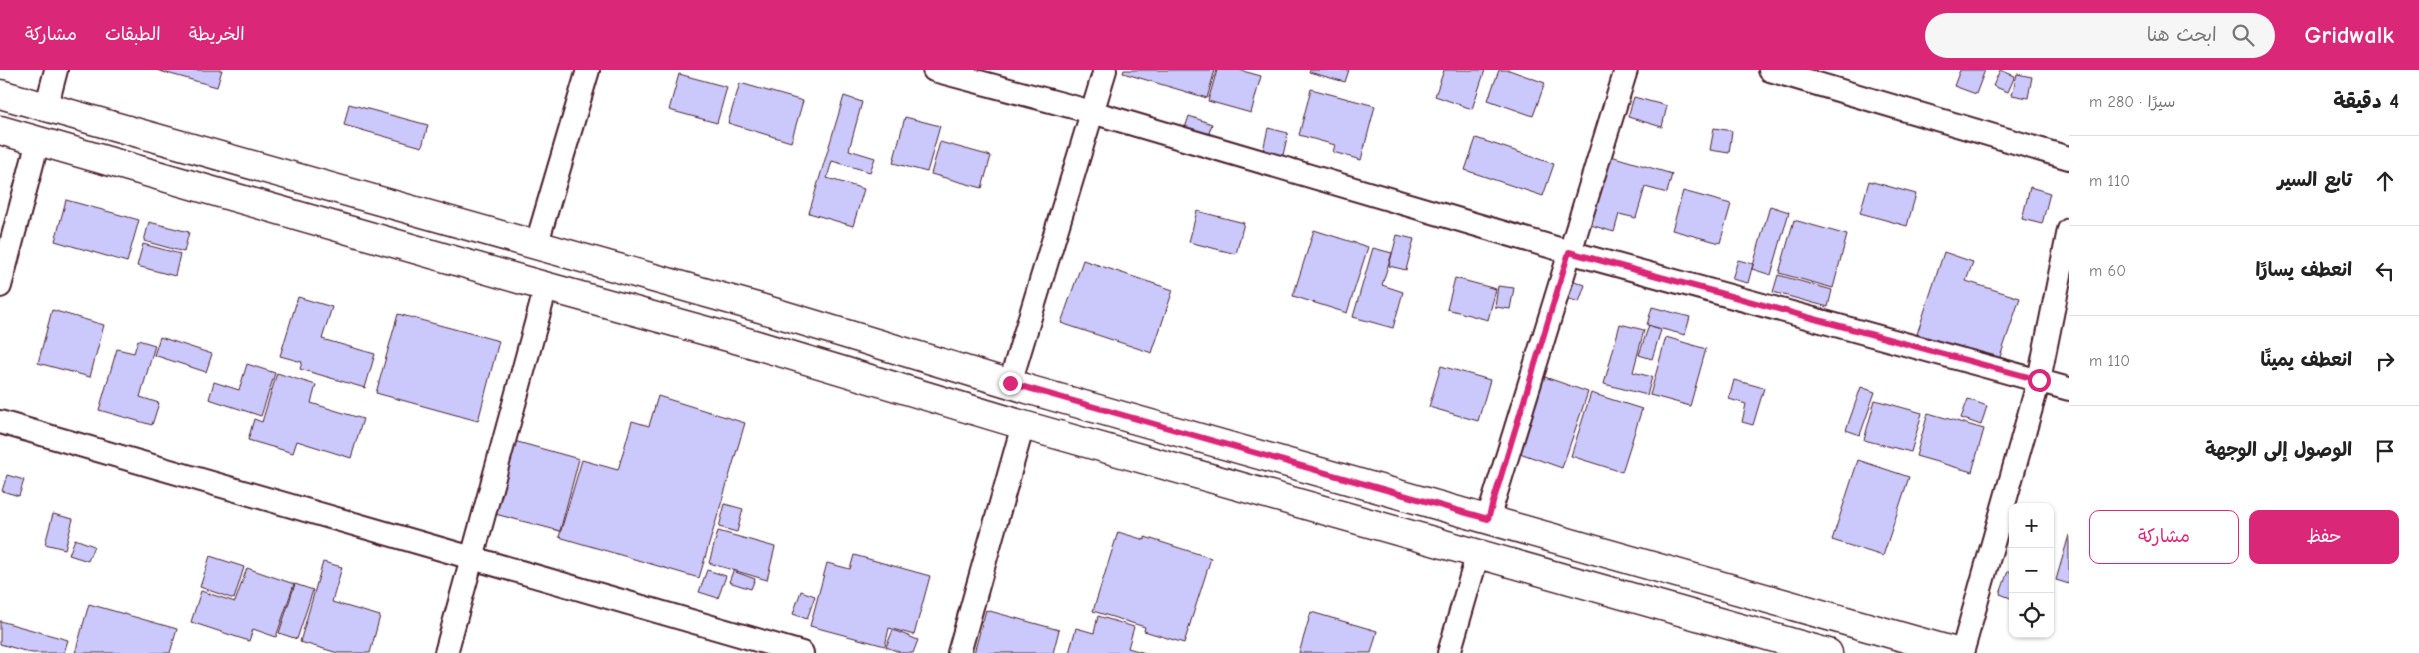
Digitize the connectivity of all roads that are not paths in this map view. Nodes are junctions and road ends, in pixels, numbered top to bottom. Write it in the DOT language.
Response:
graph roads {
  1 [pos="56,70"];
  2 [pos="588,70"];
  3 [pos="934,70"];
  4 [pos="1105,70"];
  5 [pos="1626,70"];
  6 [pos="1770,70"];
  7 [pos="0,94"];
  8 [pos="46,108"];
  9 [pos="1092,112"];
  10 [pos="0,130"];
  11 [pos="38,140"];
  12 [pos="2069,158"];
  13 [pos="2069,230"];
  14 [pos="536,246"];
  15 [pos="1569,252"];
  16 [pos="0,286"];
  17 [pos="546,287"];
  18 [pos="2039,380"];
  19 [pos="1010,383"];
  20 [pos="2069,389"];
  21 [pos="0,422"];
  22 [pos="1023,425"];
  23 [pos="1488,519"];
  24 [pos="1478,553"];
  25 [pos="473,556"];
  26 [pos="446,653"];
  27 [pos="802,653"];
  28 [pos="959,653"];
  29 [pos="1449,653"];
  30 [pos="1828,653"];
  31 [pos="1958,653"];
  32 [pos="1962,653"];
  1 -- 8 [label="street"];
  2 -- 14 [label="street"];
  3 -- 9 [label="street"];
  4 -- 9 [label="street"];
  5 -- 15 [label="street"];
  6 -- 12 [label="street"];
  7 -- 8 [label="street"];
  8 -- 14 [label="street"];
  9 -- 15 [label="street"];
  9 -- 19 [label="street"];
  10 -- 11 [label="street"];
  11 -- 16 [label="street"];
  11 -- 17 [label="street"];
  13 -- 18 [label="street"];
  14 -- 19 [label="street"];
  15 -- 18 [label="street"];
  15 -- 23 [label="street"];
  17 -- 22 [label="street"];
  17 -- 25 [label="street"];
  18 -- 20 [label="street"];
  18 -- 32 [label="street"];
  19 -- 23 [label="street"];
  21 -- 25 [label="street"];
  22 -- 24 [label="street"];
  22 -- 28 [label="street"];
  23 -- 31 [label="street"];
  24 -- 29 [label="street"];
  24 -- 30 [label="street"];
  25 -- 26 [label="street"];
  25 -- 27 [label="street"];
}
